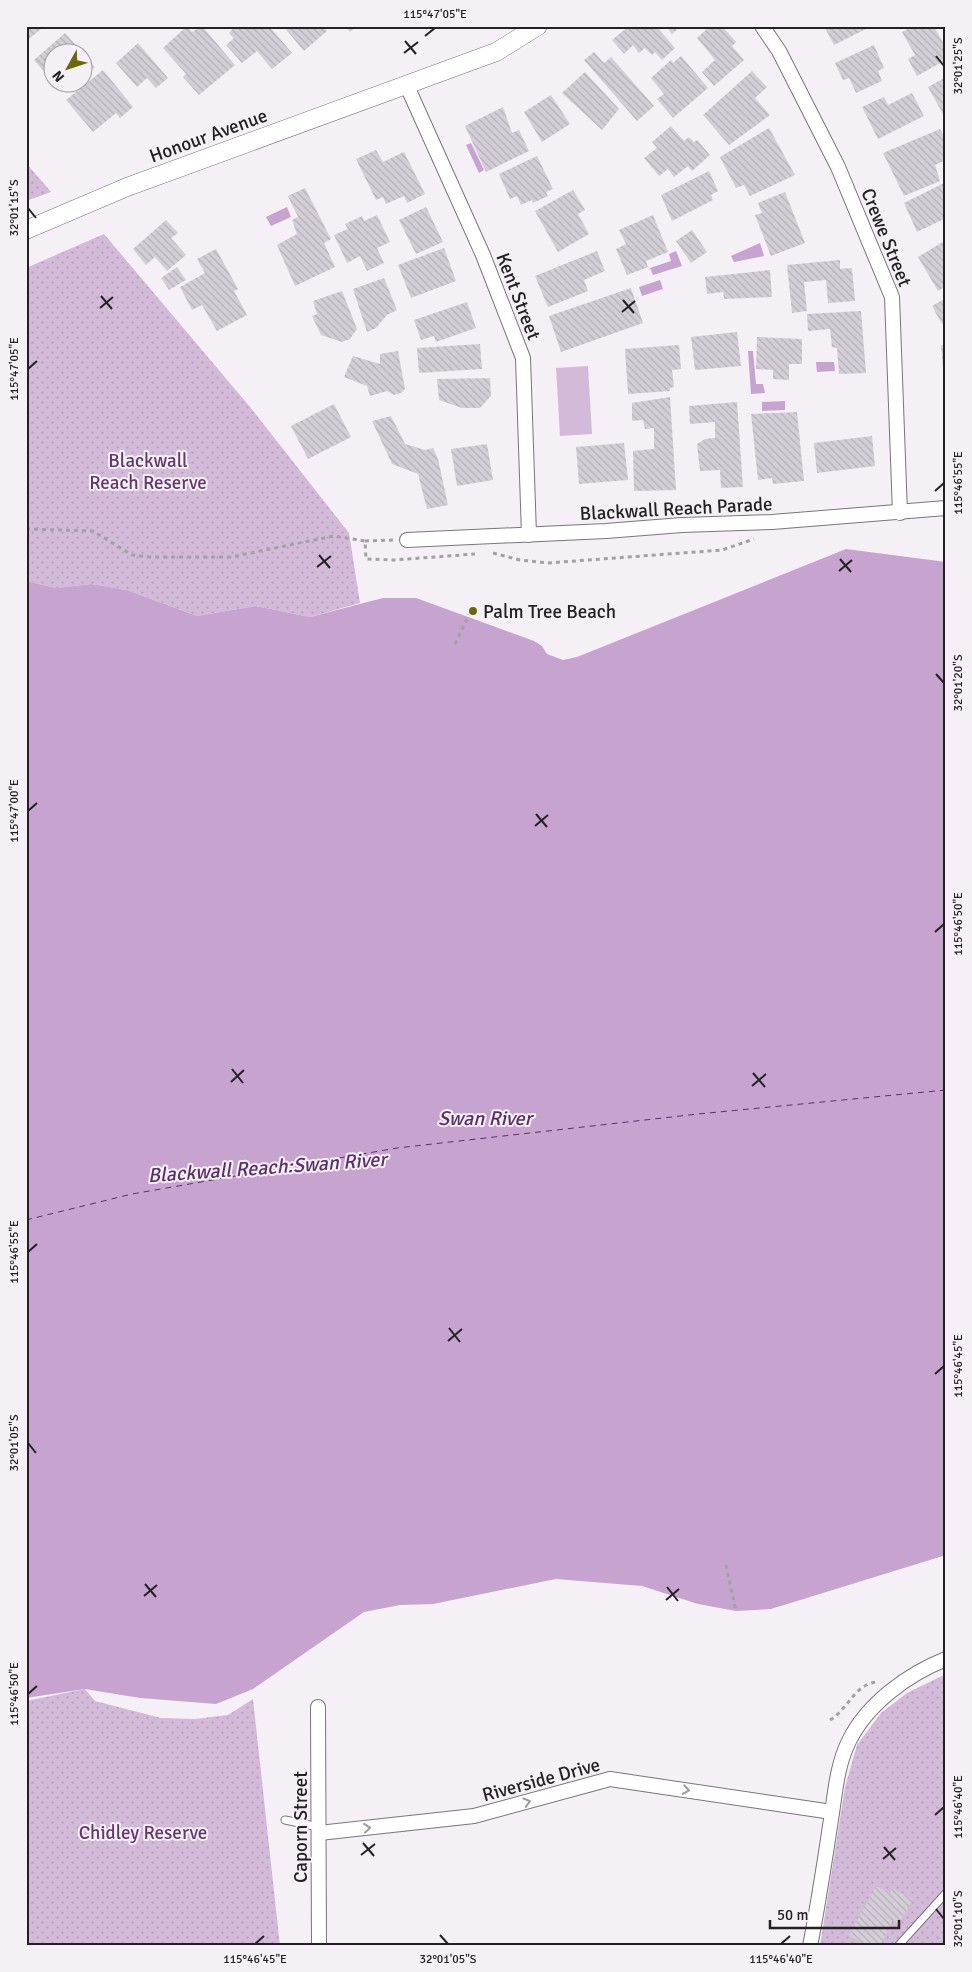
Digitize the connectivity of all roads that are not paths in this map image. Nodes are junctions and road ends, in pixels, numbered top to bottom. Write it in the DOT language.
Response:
graph roads {
  1 [pos="538,26"];
  2 [pos="762,26"];
  3 [pos="407,86"];
  4 [pos="26,230"];
  5 [pos="946,508"];
  6 [pos="900,513"];
  7 [pos="529,535"];
  8 [pos="407,540"];
  9 [pos="946,1659"];
  10 [pos="318,1707"];
  11 [pos="832,1812"];
  12 [pos="285,1820"];
  13 [pos="319,1830"];
  14 [pos="946,1893"];
  15 [pos="807,1945"];
  16 [pos="320,1946"];
  17 [pos="898,1946"];
  1 -- 3 [label="street, Honour Avenue"];
  2 -- 6 [label="street, Crewe Street"];
  3 -- 4 [label="street, Honour Avenue"];
  3 -- 7 [label="street, Kent Street"];
  5 -- 6 [label="street, Blackwall Reach Parade"];
  6 -- 7 [label="street, Blackwall Reach Parade"];
  7 -- 8 [label="street, Blackwall Reach Parade"];
  9 -- 11 [label="street"];
  10 -- 13 [label="street, Caporn Street"];
  13 -- 11 [label="street, Riverside Drive, one-way"];
  11 -- 15 [label="street"];
  12 -- 13 [label="lane"];
  13 -- 16 [label="street, Caporn Street"];
  14 -- 17 [label="lane"];
}
